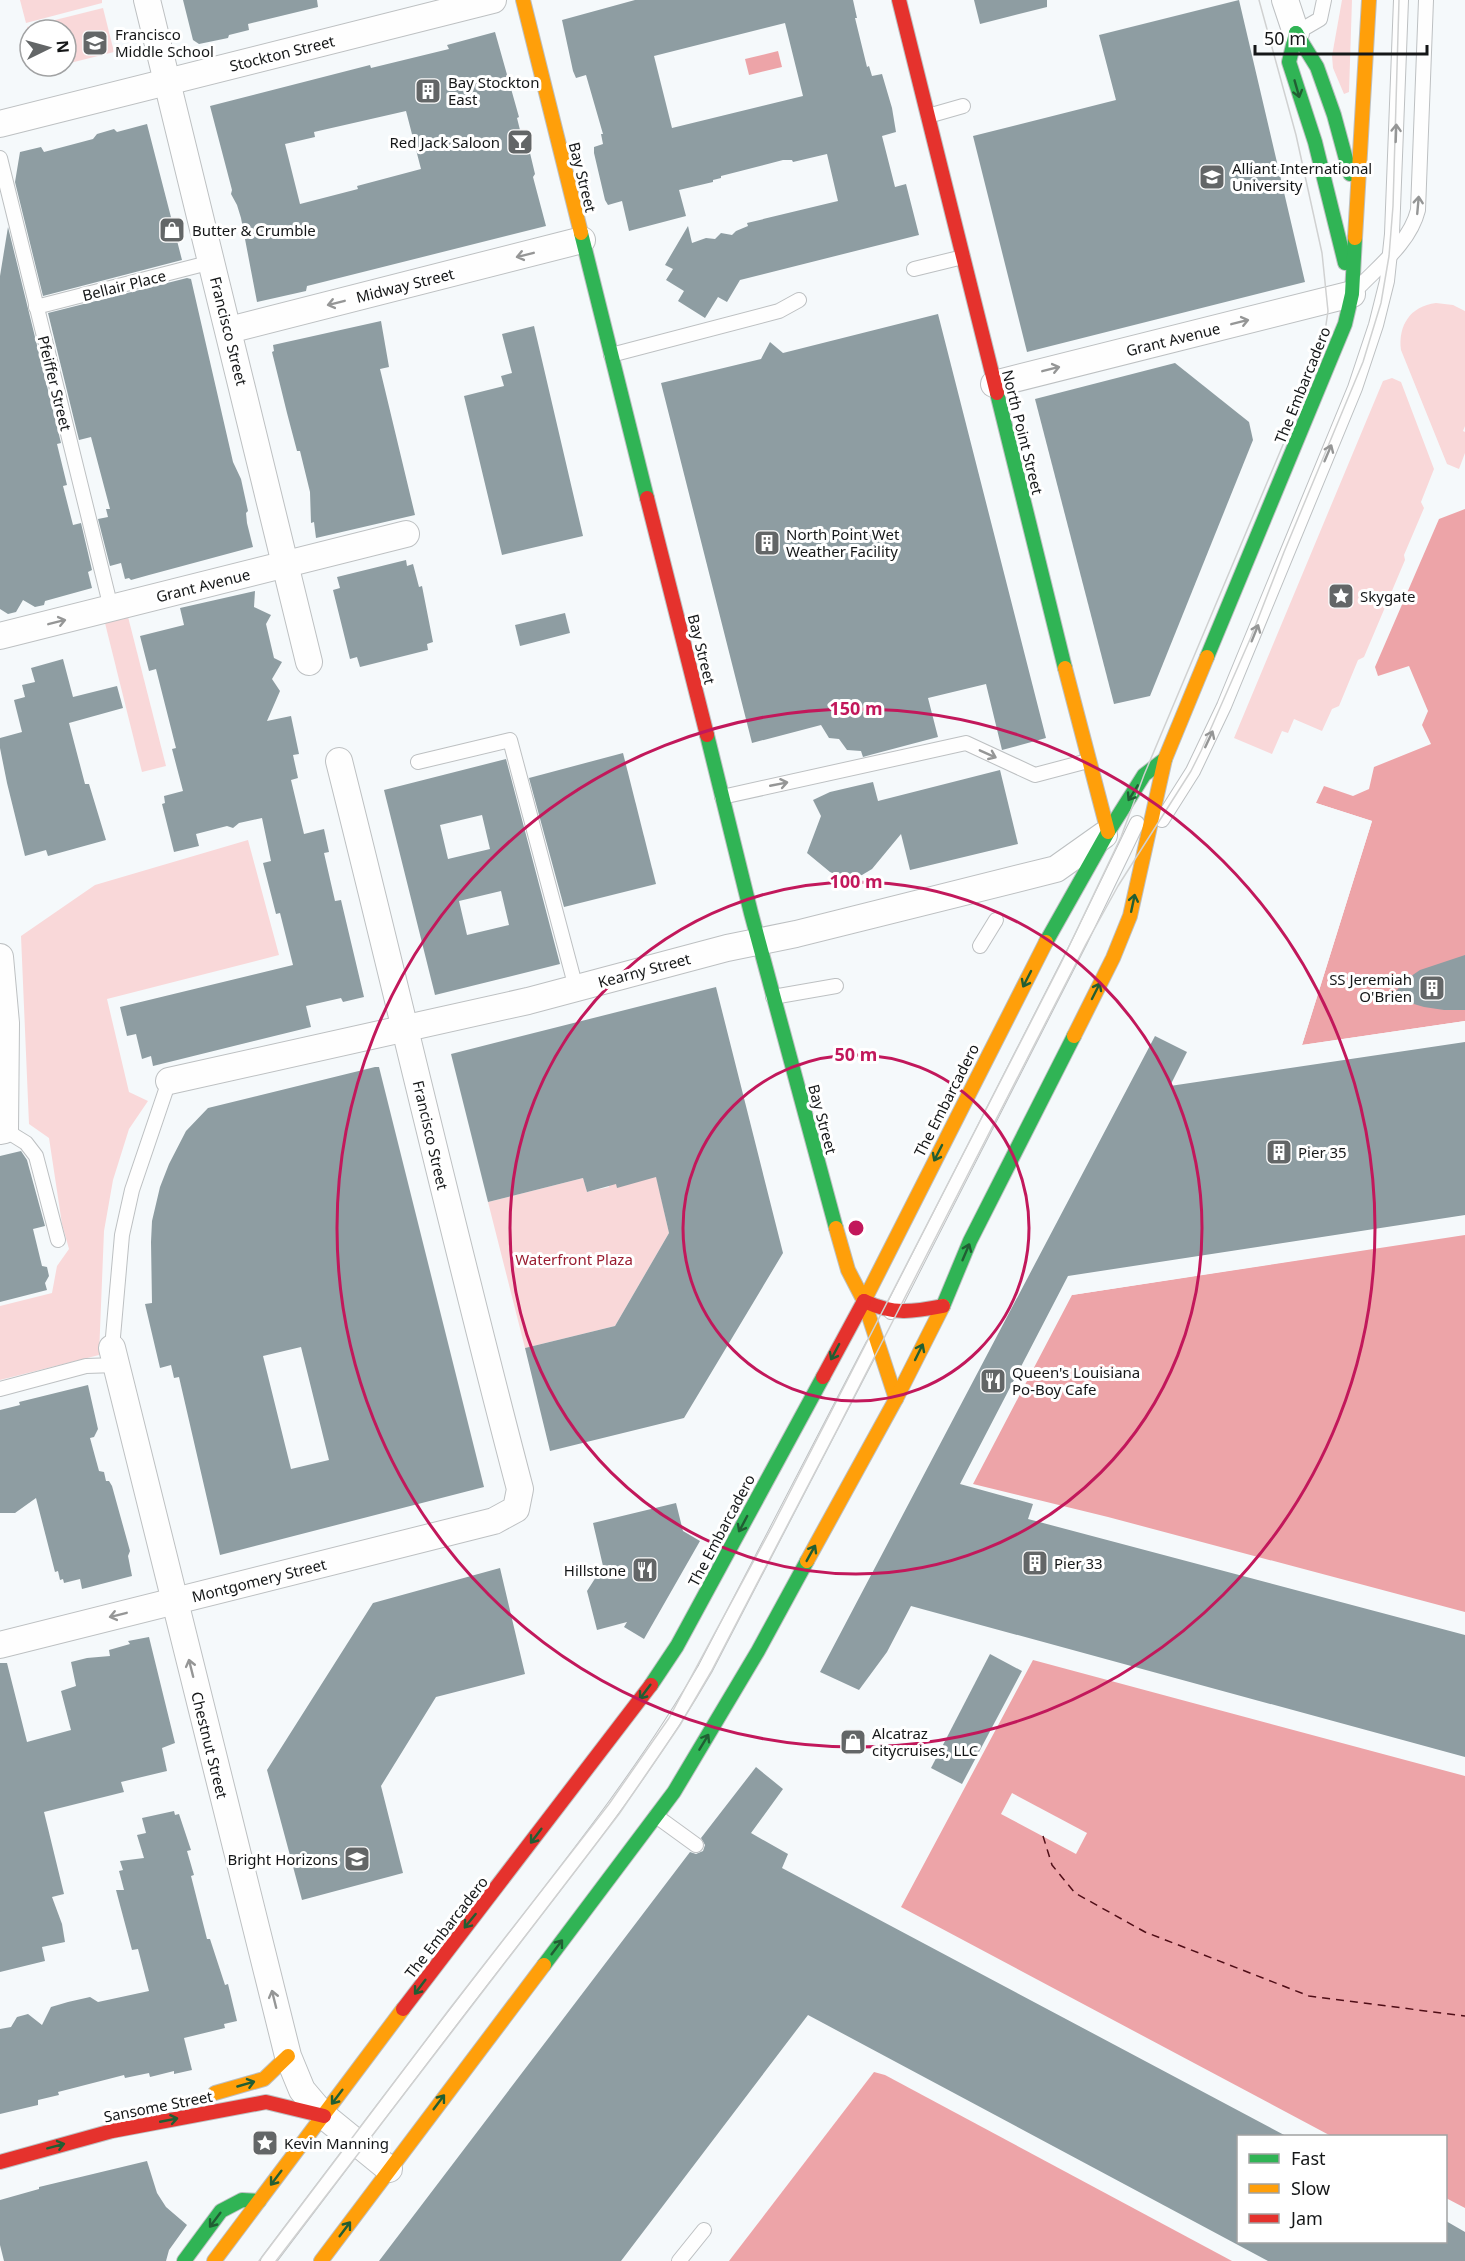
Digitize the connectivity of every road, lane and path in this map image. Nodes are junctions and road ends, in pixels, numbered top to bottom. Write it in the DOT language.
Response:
graph roads {
  1 [pos="147,0"];
  2 [pos="493,0"];
  3 [pos="523,0"];
  4 [pos="899,0"];
  5 [pos="1285,0"];
  6 [pos="1324,0"];
  7 [pos="1370,0"];
  8 [pos="1401,0"];
  9 [pos="1426,0"];
  10 [pos="1296,33"];
  11 [pos="168,82"];
  12 [pos="963,106"];
  13 [pos="928,116"];
  14 [pos="0,124"];
  15 [pos="0,158"];
  16 [pos="1358,208"];
  17 [pos="582,240"];
  18 [pos="1390,255"];
  19 [pos="963,257"];
  20 [pos="212,262"];
  21 [pos="914,269"];
  22 [pos="1352,294"];
  23 [pos="800,300"];
  24 [pos="36,307"];
  25 [pos="229,330"];
  26 [pos="611,355"];
  27 [pos="994,384"];
  28 [pos="406,534"];
  29 [pos="285,564"];
  30 [pos="111,608"];
  31 [pos="0,636"];
  32 [pos="309,662"];
  33 [pos="1165,759"];
  34 [pos="339,760"];
  35 [pos="1088,761"];
  36 [pos="418,762"];
  37 [pos="722,797"];
  38 [pos="1119,836"];
  39 [pos="1146,845"];
  40 [pos="996,920"];
  41 [pos="758,941"];
  42 [pos="1080,941"];
  43 [pos="980,946"];
  44 [pos="0,957"];
  45 [pos="836,986"];
  46 [pos="576,988"];
  47 [pos="773,997"];
  48 [pos="406,1029"];
  49 [pos="169,1081"];
  50 [pos="2,1130"];
  51 [pos="58,1240"];
  52 [pos="864,1301"];
  53 [pos="943,1306"];
  54 [pos="890,1312"];
  55 [pos="876,1339"];
  56 [pos="114,1356"];
  57 [pos="0,1389"];
  58 [pos="896,1399"];
  59 [pos="516,1509"];
  60 [pos="175,1601"];
  61 [pos="0,1645"];
  62 [pos="656,1816"];
  63 [pos="696,1845"];
  64 [pos="288,2056"];
  65 [pos="198,2098"];
  66 [pos="177,2104"];
  67 [pos="324,2116"];
  68 [pos="112,2131"];
  69 [pos="357,2143"];
  70 [pos="0,2162"];
  71 [pos="389,2169"];
  72 [pos="259,2201"];
  73 [pos="704,2230"];
  74 [pos="184,2261"];
  75 [pos="214,2261"];
  76 [pos="268,2261"];
  77 [pos="321,2261"];
  78 [pos="679,2261"];
  1 -- 11 [label="street, Francisco Street"];
  2 -- 11 [label="street, Stockton Street"];
  3 -- 17 [label="main road, Bay Street"];
  4 -- 13 [label="main road, North Point Street"];
  5 -- 10 [label="street"];
  6 -- 10 [label="lane"];
  7 -- 16 [label="main road, The Embarcadero"];
  18 -- 8 [label="lane, one-way"];
  18 -- 9 [label="lane, one-way"];
  10 -- 16 [label="main road"];
  10 -- 22 [label="main road, one-way"];
  11 -- 14 [label="street, Stockton Street"];
  11 -- 20 [label="street, Francisco Street"];
  12 -- 13 [label="lane"];
  13 -- 19 [label="main road, North Point Street"];
  15 -- 24 [label="lane, Pfeiffer Street"];
  16 -- 22 [label="main road, The Embarcadero"];
  17 -- 25 [label="street, Midway Street, one-way"];
  17 -- 26 [label="main road, Bay Street"];
  18 -- 22 [label="lane"];
  39 -- 18 [label="lane, one-way"];
  19 -- 21 [label="lane"];
  19 -- 27 [label="main road, North Point Street"];
  20 -- 24 [label="lane, Bellair Place"];
  20 -- 25 [label="street, Francisco Street"];
  27 -- 22 [label="street, Grant Avenue, one-way"];
  22 -- 33 [label="main road, The Embarcadero"];
  23 -- 26 [label="lane"];
  24 -- 30 [label="lane, Pfeiffer Street"];
  25 -- 29 [label="street, Francisco Street"];
  26 -- 37 [label="main road, Bay Street"];
  27 -- 35 [label="main road, North Point Street"];
  28 -- 29 [label="street, Grant Avenue"];
  29 -- 30 [label="street, Grant Avenue"];
  29 -- 32 [label="street, Francisco Street"];
  31 -- 30 [label="street, Grant Avenue, one-way"];
  33 -- 38 [label="lane, The Embarcadero"];
  33 -- 38 [label="main road, The Embarcadero, one-way"];
  33 -- 39 [label="main road, The Embarcadero"];
  34 -- 48 [label="street, Francisco Street"];
  37 -- 35 [label="lane, one-way"];
  35 -- 38 [label="main road, North Point Street"];
  36 -- 46 [label="lane"];
  37 -- 41 [label="main road, Bay Street"];
  38 -- 39 [label="main road"];
  38 -- 41 [label="street, Kearny Street"];
  38 -- 42 [label="lane, The Embarcadero"];
  38 -- 52 [label="main road, The Embarcadero, one-way"];
  39 -- 42 [label="lane, The Embarcadero"];
  53 -- 39 [label="main road, The Embarcadero, one-way"];
  40 -- 43 [label="lane"];
  41 -- 46 [label="street, Kearny Street"];
  41 -- 47 [label="main road, Bay Street"];
  42 -- 54 [label="lane, The Embarcadero"];
  44 -- 50 [label="street"];
  45 -- 47 [label="lane"];
  46 -- 48 [label="street, Kearny Street"];
  47 -- 52 [label="main road, Bay Street"];
  48 -- 49 [label="street, Kearny Street"];
  48 -- 59 [label="street, Francisco Street"];
  49 -- 56 [label="lane"];
  50 -- 51 [label="lane"];
  52 -- 54 [label="main road"];
  52 -- 55 [label="main road, Bay Street"];
  52 -- 67 [label="main road, The Embarcadero, one-way"];
  53 -- 54 [label="main road"];
  58 -- 53 [label="main road, The Embarcadero, one-way"];
  54 -- 55 [label="lane, The Embarcadero"];
  55 -- 58 [label="main road, Bay Street"];
  55 -- 69 [label="lane, The Embarcadero"];
  56 -- 57 [label="lane"];
  56 -- 60 [label="street, Chestnut Street"];
  62 -- 58 [label="main road, The Embarcadero, one-way"];
  59 -- 60 [label="street, Montgomery Street"];
  60 -- 61 [label="street, Montgomery Street, one-way"];
  64 -- 60 [label="street, Chestnut Street, one-way"];
  62 -- 63 [label="lane"];
  71 -- 62 [label="main road, The Embarcadero, one-way"];
  65 -- 64 [label="main road, one-way"];
  64 -- 67 [label="street, Chestnut Street"];
  66 -- 68 [label="main road"];
  68 -- 67 [label="main road, Sansome Street, one-way"];
  67 -- 69 [label="street, Chestnut Street"];
  67 -- 72 [label="main road, The Embarcadero, one-way"];
  70 -- 68 [label="main road, Sansome Street, one-way"];
  69 -- 71 [label="street, Chestnut Street"];
  69 -- 76 [label="lane, The Embarcadero"];
  77 -- 71 [label="main road, The Embarcadero, one-way"];
  72 -- 74 [label="main road, one-way"];
  72 -- 75 [label="main road, The Embarcadero"];
  73 -- 78 [label="lane"];
}
